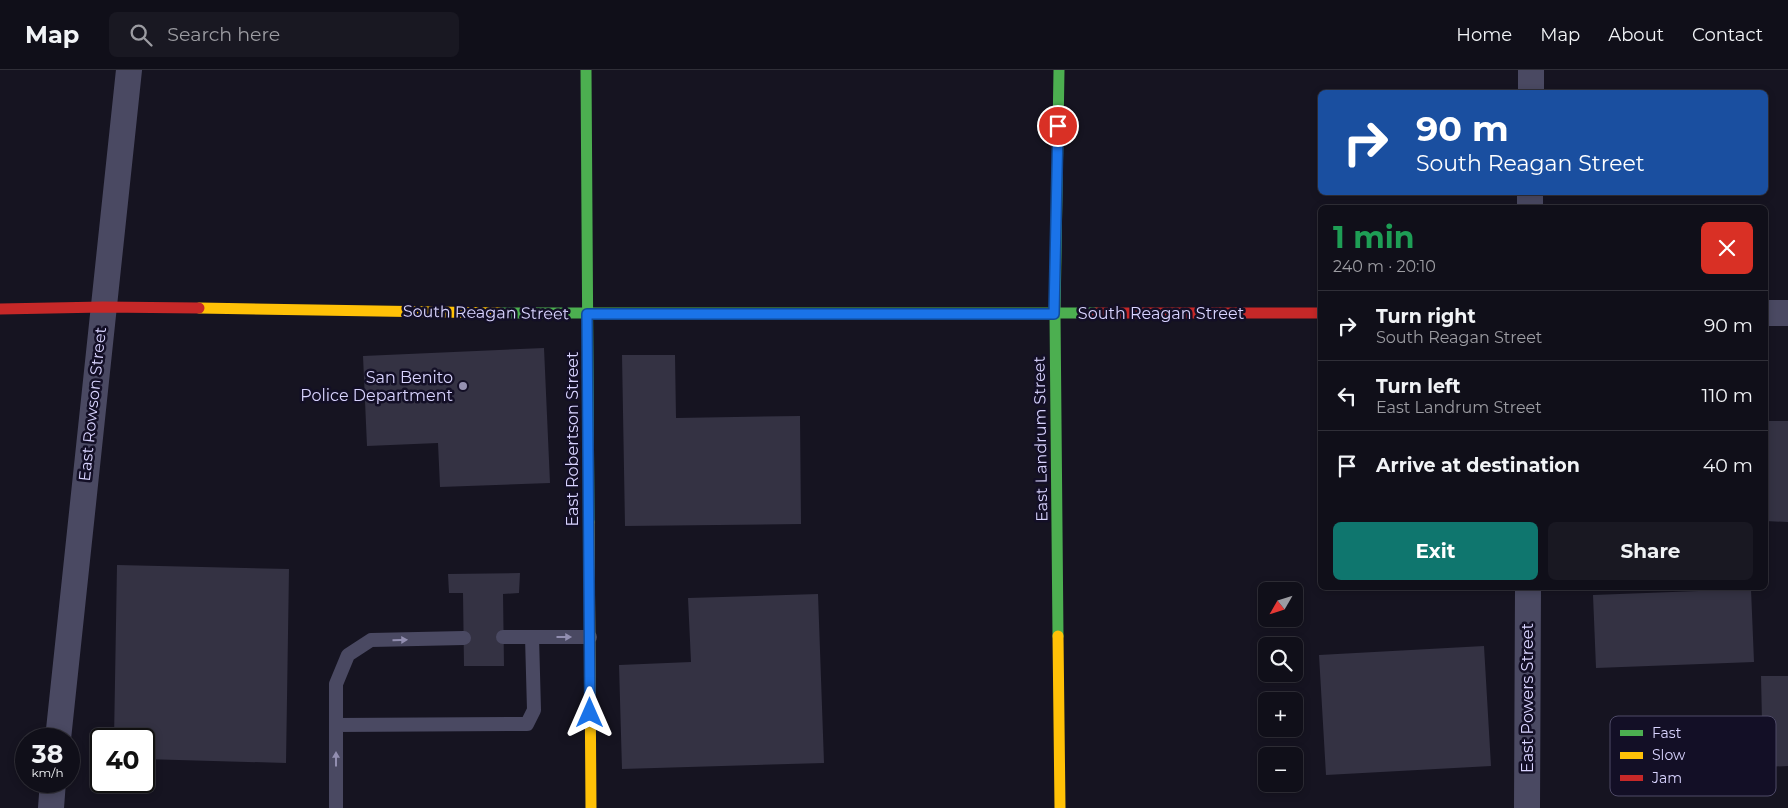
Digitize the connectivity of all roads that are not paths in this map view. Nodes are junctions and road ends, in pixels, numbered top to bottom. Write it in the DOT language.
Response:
graph roads {
  1 [pos="129,70"];
  2 [pos="586,70"];
  3 [pos="1059,70"];
  4 [pos="1531,70"];
  5 [pos="1531,90"];
  6 [pos="102,306"];
  7 [pos="0,310"];
  8 [pos="1318,313"];
  9 [pos="1768,313"];
  10 [pos="1788,313"];
  11 [pos="587,314"];
  12 [pos="1054,314"];
  13 [pos="1528,590"];
  14 [pos="503,637"];
  15 [pos="532,637"];
  16 [pos="590,637"];
  17 [pos="464,638"];
  18 [pos="336,725"];
  19 [pos="59,728"];
  20 [pos="52,793"];
  21 [pos="51,808"];
  22 [pos="336,808"];
  23 [pos="590,808"];
  24 [pos="1060,808"];
  25 [pos="1527,808"];
  1 -- 6 [label="street, East Rowson Street"];
  2 -- 11 [label="street, East Robertson Street"];
  3 -- 12 [label="street, East Landrum Street"];
  4 -- 5 [label="street"];
  6 -- 7 [label="street, South Reagan Street"];
  6 -- 11 [label="street, South Reagan Street"];
  6 -- 19 [label="street, East Rowson Street"];
  8 -- 12 [label="street, South Reagan Street"];
  9 -- 10 [label="street"];
  11 -- 12 [label="street, South Reagan Street"];
  11 -- 16 [label="street, East Robertson Street"];
  12 -- 24 [label="street, East Landrum Street"];
  13 -- 25 [label="street, East Powers Street"];
  14 -- 15 [label="lane"];
  15 -- 16 [label="lane, one-way"];
  15 -- 18 [label="lane"];
  16 -- 23 [label="street, East Robertson Street"];
  18 -- 17 [label="lane, one-way"];
  22 -- 18 [label="lane, one-way"];
  20 -- 21 [label="street"];
}
